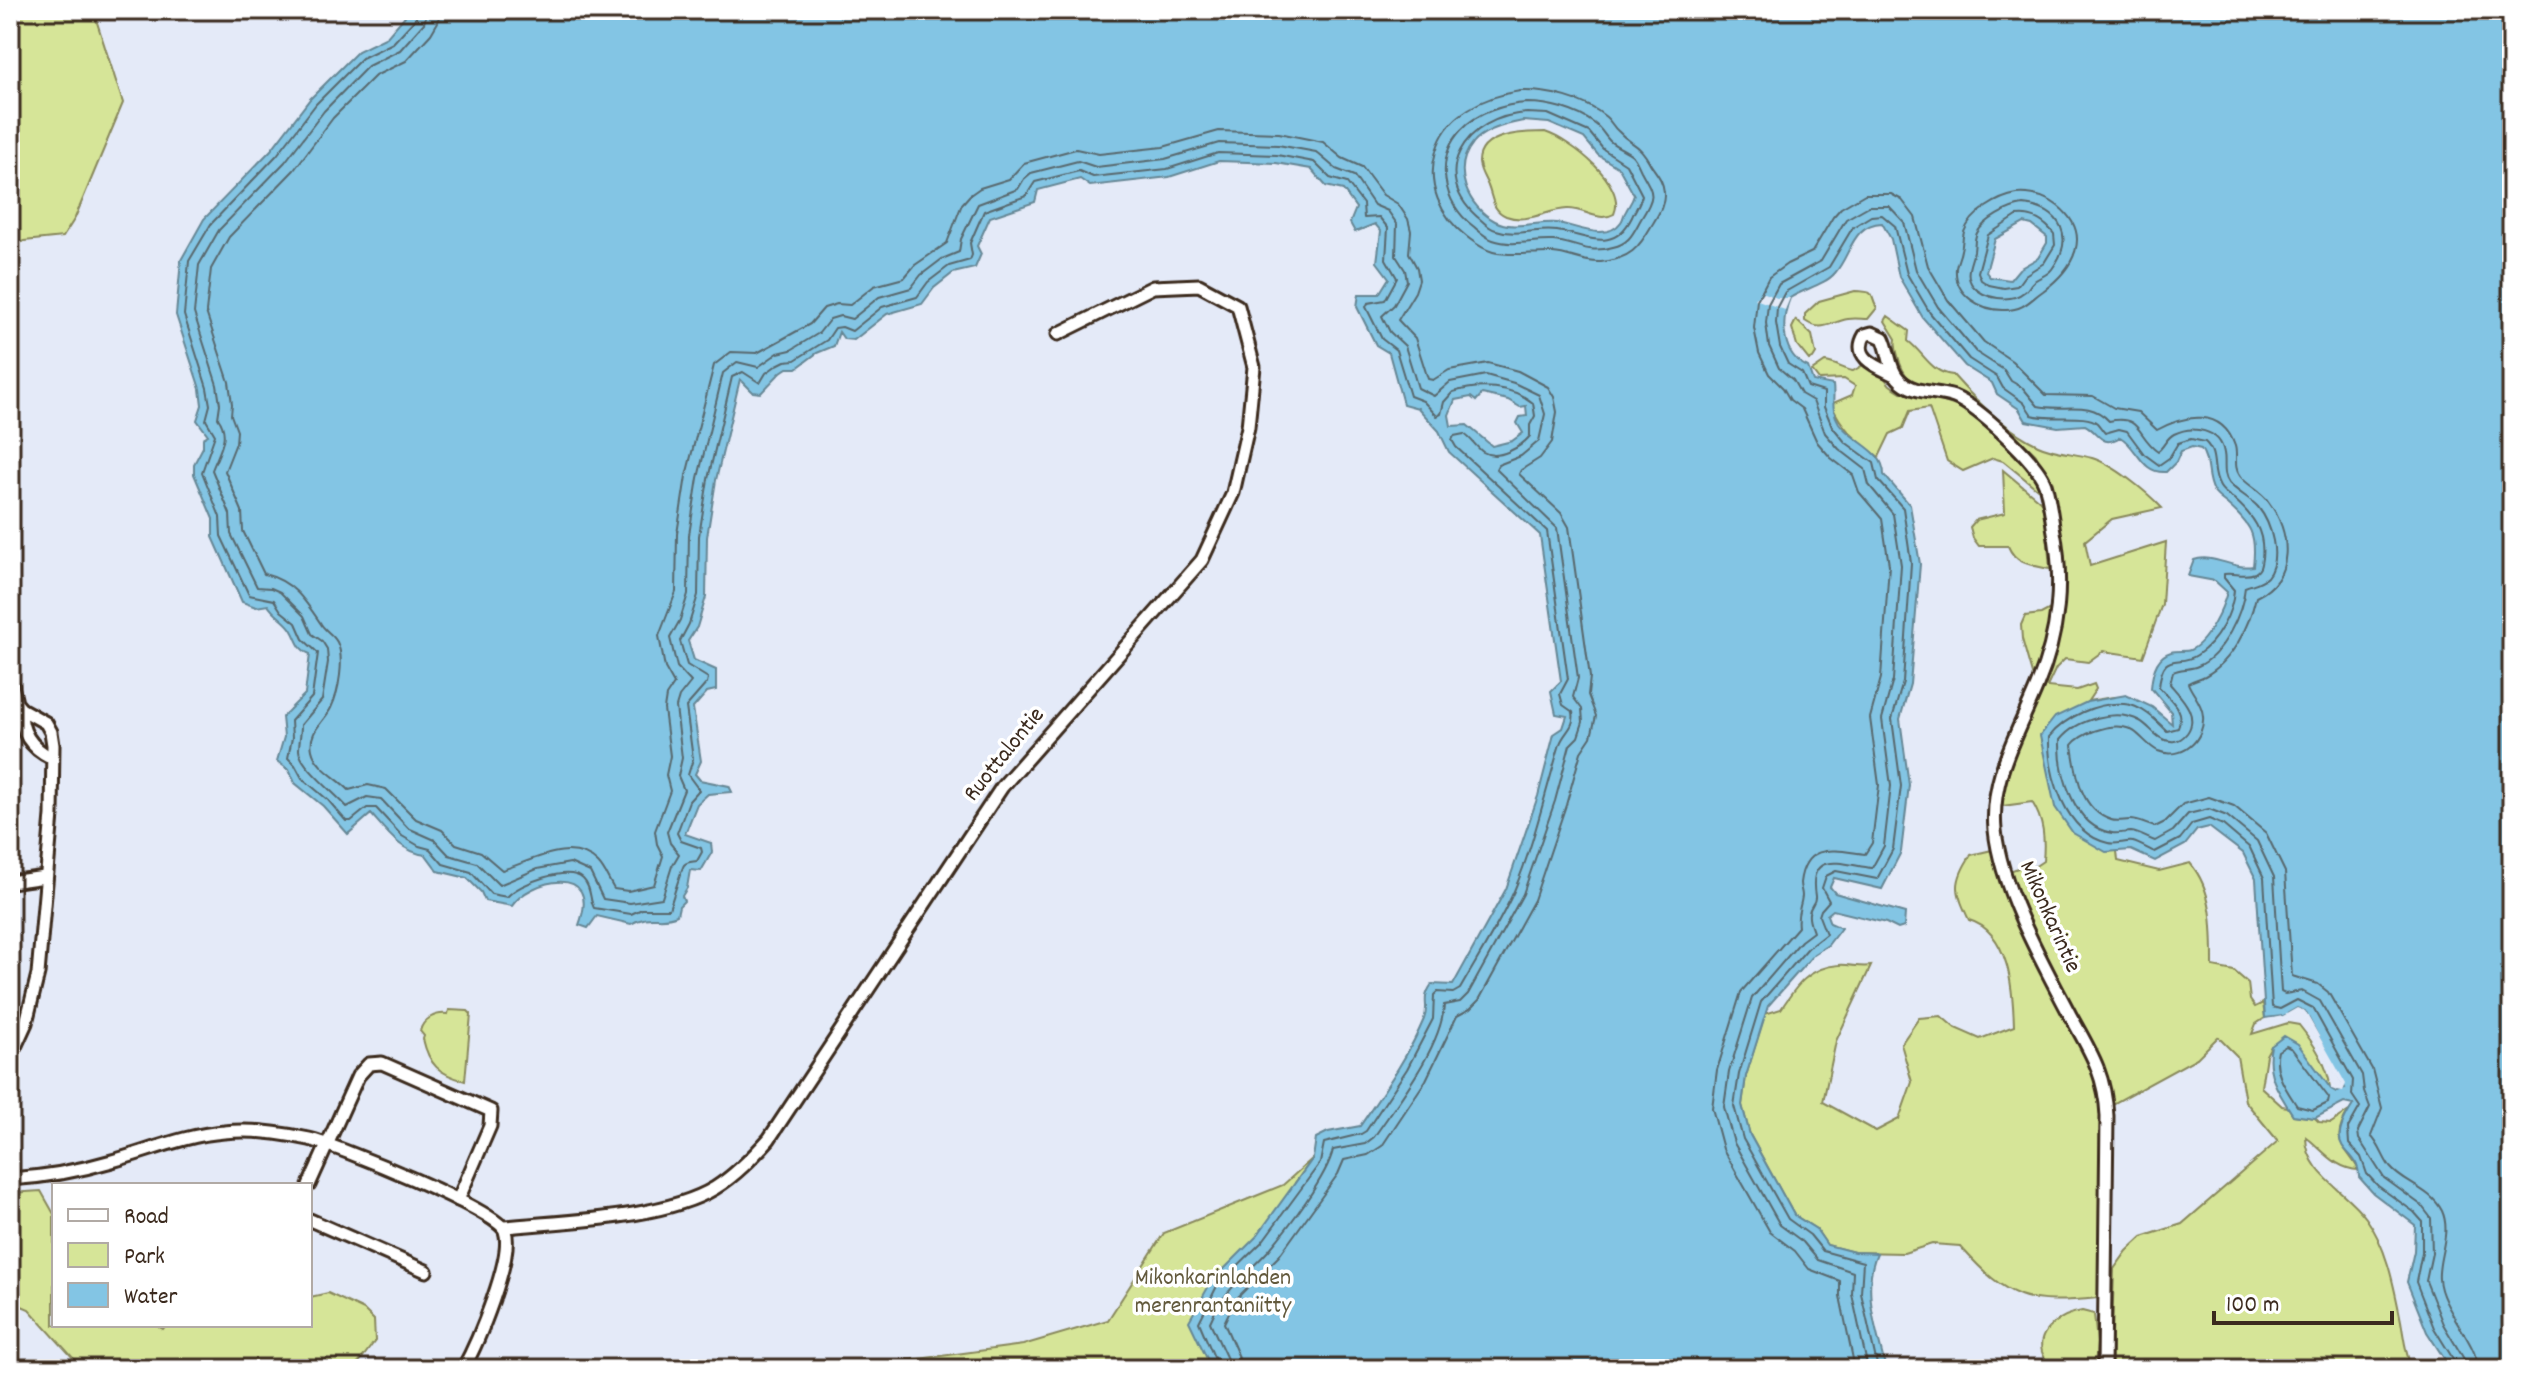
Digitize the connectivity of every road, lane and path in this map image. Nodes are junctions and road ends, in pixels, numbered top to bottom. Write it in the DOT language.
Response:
graph roads {
  1 [pos="1058,334"];
  2 [pos="1895,375"];
  3 [pos="10,677"];
  4 [pos="15,707"];
  5 [pos="52,758"];
  6 [pos="45,877"];
  7 [pos="10,882"];
  8 [pos="10,1058"];
  9 [pos="328,1144"];
  10 [pos="10,1179"];
  11 [pos="310,1183"];
  12 [pos="458,1200"];
  13 [pos="312,1221"];
  14 [pos="505,1227"];
  15 [pos="426,1271"];
  16 [pos="463,1369"];
  17 [pos="2104,1369"];
  1 -- 14 [label="street, Ruottalontie"];
  2 -- 17 [label="street, Mikonkarintie"];
  3 -- 4 [label="street"];
  4 -- 5 [label="street"];
  4 -- 5 [label="street"];
  5 -- 6 [label="street"];
  6 -- 7 [label="street"];
  6 -- 8 [label="street"];
  9 -- 10 [label="street"];
  9 -- 11 [label="street"];
  9 -- 12 [label="street"];
  9 -- 12 [label="street"];
  12 -- 14 [label="street"];
  13 -- 15 [label="street"];
  14 -- 16 [label="street"];
}
